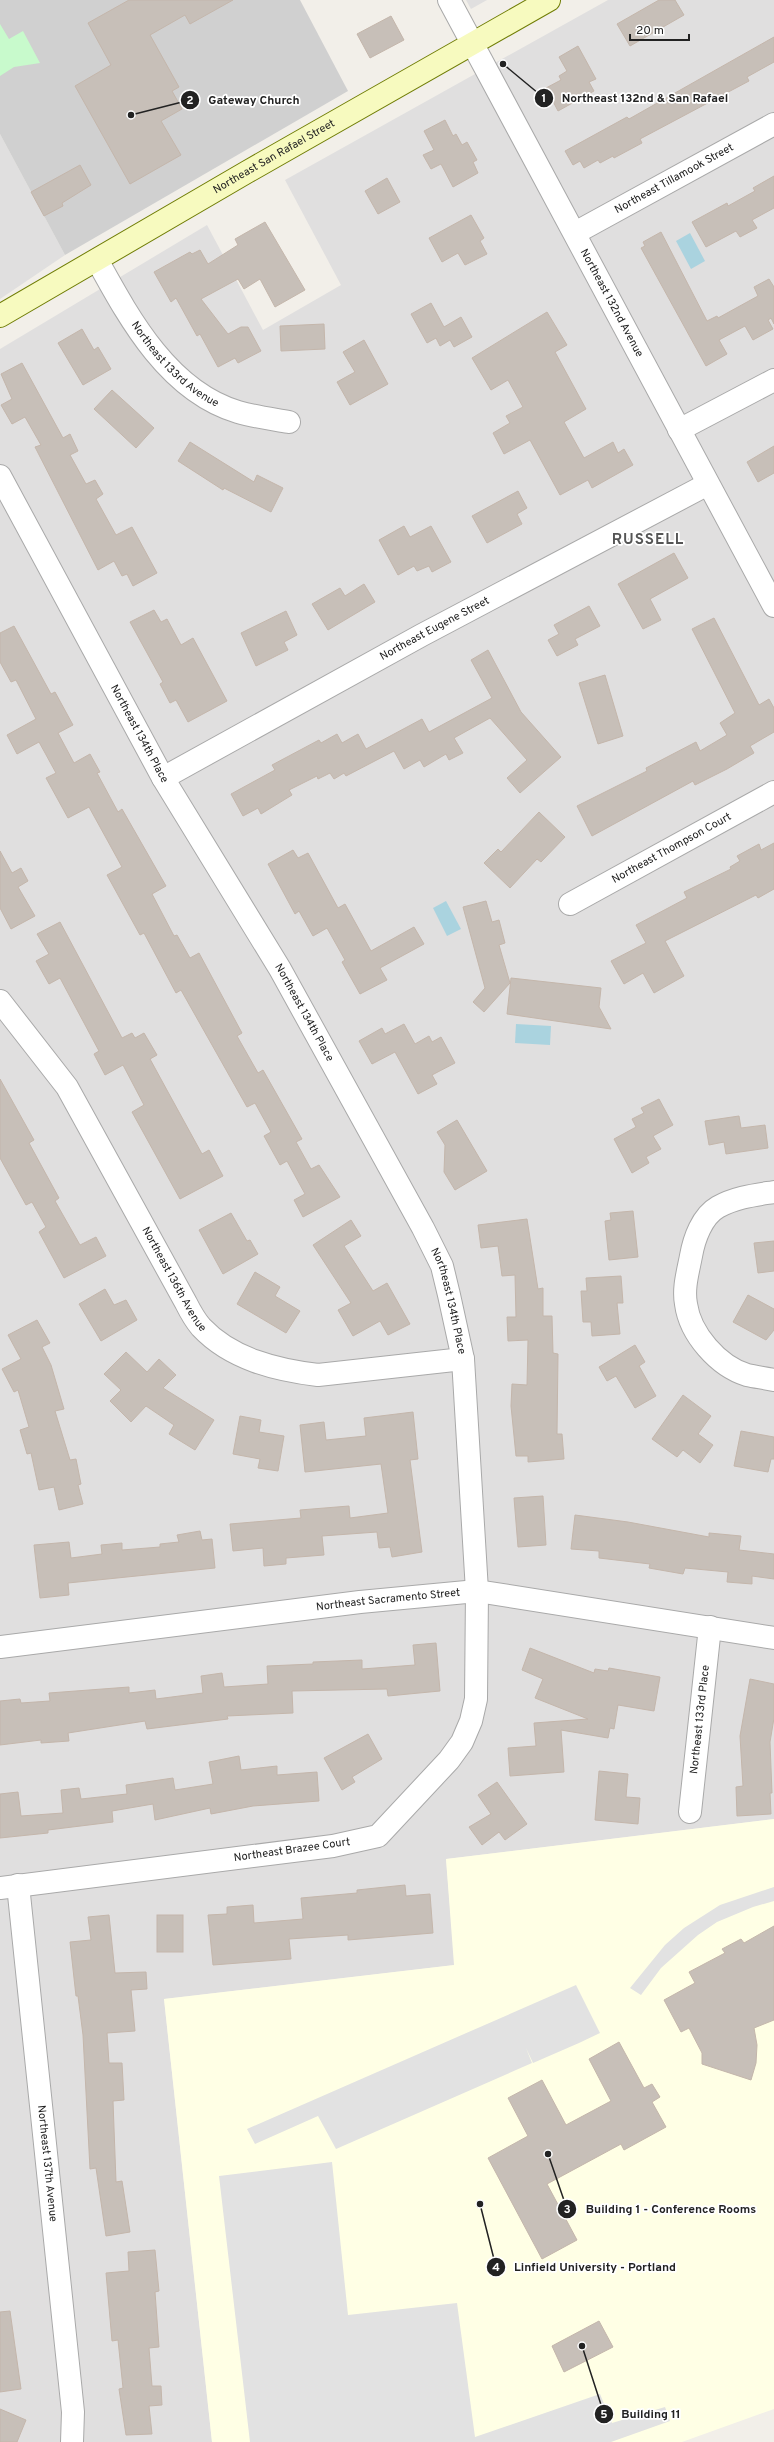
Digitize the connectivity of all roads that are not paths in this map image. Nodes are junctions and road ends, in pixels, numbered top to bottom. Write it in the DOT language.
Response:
graph roads {
  1 [pos="449,0"];
  2 [pos="549,0"];
  3 [pos="472,43"];
  4 [pos="774,124"];
  5 [pos="575,233"];
  6 [pos="97,260"];
  7 [pos="0,316"];
  8 [pos="774,380"];
  9 [pos="289,422"];
  10 [pos="679,430"];
  11 [pos="0,476"];
  12 [pos="708,484"];
  13 [pos="774,606"];
  14 [pos="163,778"];
  15 [pos="774,792"];
  16 [pos="570,904"];
  17 [pos="0,1000"];
  18 [pos="774,1192"];
  19 [pos="463,1359"];
  20 [pos="774,1380"];
  21 [pos="477,1591"];
  22 [pos="710,1627"];
  23 [pos="774,1638"];
  24 [pos="0,1647"];
  25 [pos="690,1812"];
  26 [pos="9,1886"];
  27 [pos="72,2442"];
  1 -- 3 [label="street, Northeast 132nd Avenue"];
  2 -- 3 [label="street, Northeast San Rafael Street"];
  3 -- 5 [label="street, Northeast 132nd Avenue"];
  3 -- 6 [label="street, Northeast San Rafael Street"];
  4 -- 5 [label="street, Northeast Tillamook Street"];
  5 -- 10 [label="street, Northeast 132nd Avenue"];
  6 -- 7 [label="street, Northeast San Rafael Street"];
  6 -- 9 [label="street, Northeast 133rd Avenue"];
  8 -- 10 [label="street"];
  10 -- 12 [label="street, Northeast 132nd Avenue"];
  11 -- 14 [label="street, Northeast 134th Place"];
  12 -- 13 [label="street, Northeast 132nd Avenue"];
  12 -- 14 [label="street, Northeast Eugene Street"];
  14 -- 19 [label="street, Northeast 134th Place"];
  15 -- 16 [label="street, Northeast Thompson Court"];
  17 -- 19 [label="street, Northeast 136th Avenue"];
  18 -- 20 [label="street"];
  19 -- 21 [label="street, Northeast 134th Place"];
  21 -- 22 [label="street, Northeast Sacramento Street"];
  21 -- 24 [label="street, Northeast Sacramento Street"];
  21 -- 26 [label="street, Northeast Brazee Court"];
  22 -- 23 [label="street, Northeast Sacramento Street"];
  22 -- 25 [label="street, Northeast 133rd Place"];
  26 -- 27 [label="street, Northeast 137th Avenue"];
}
